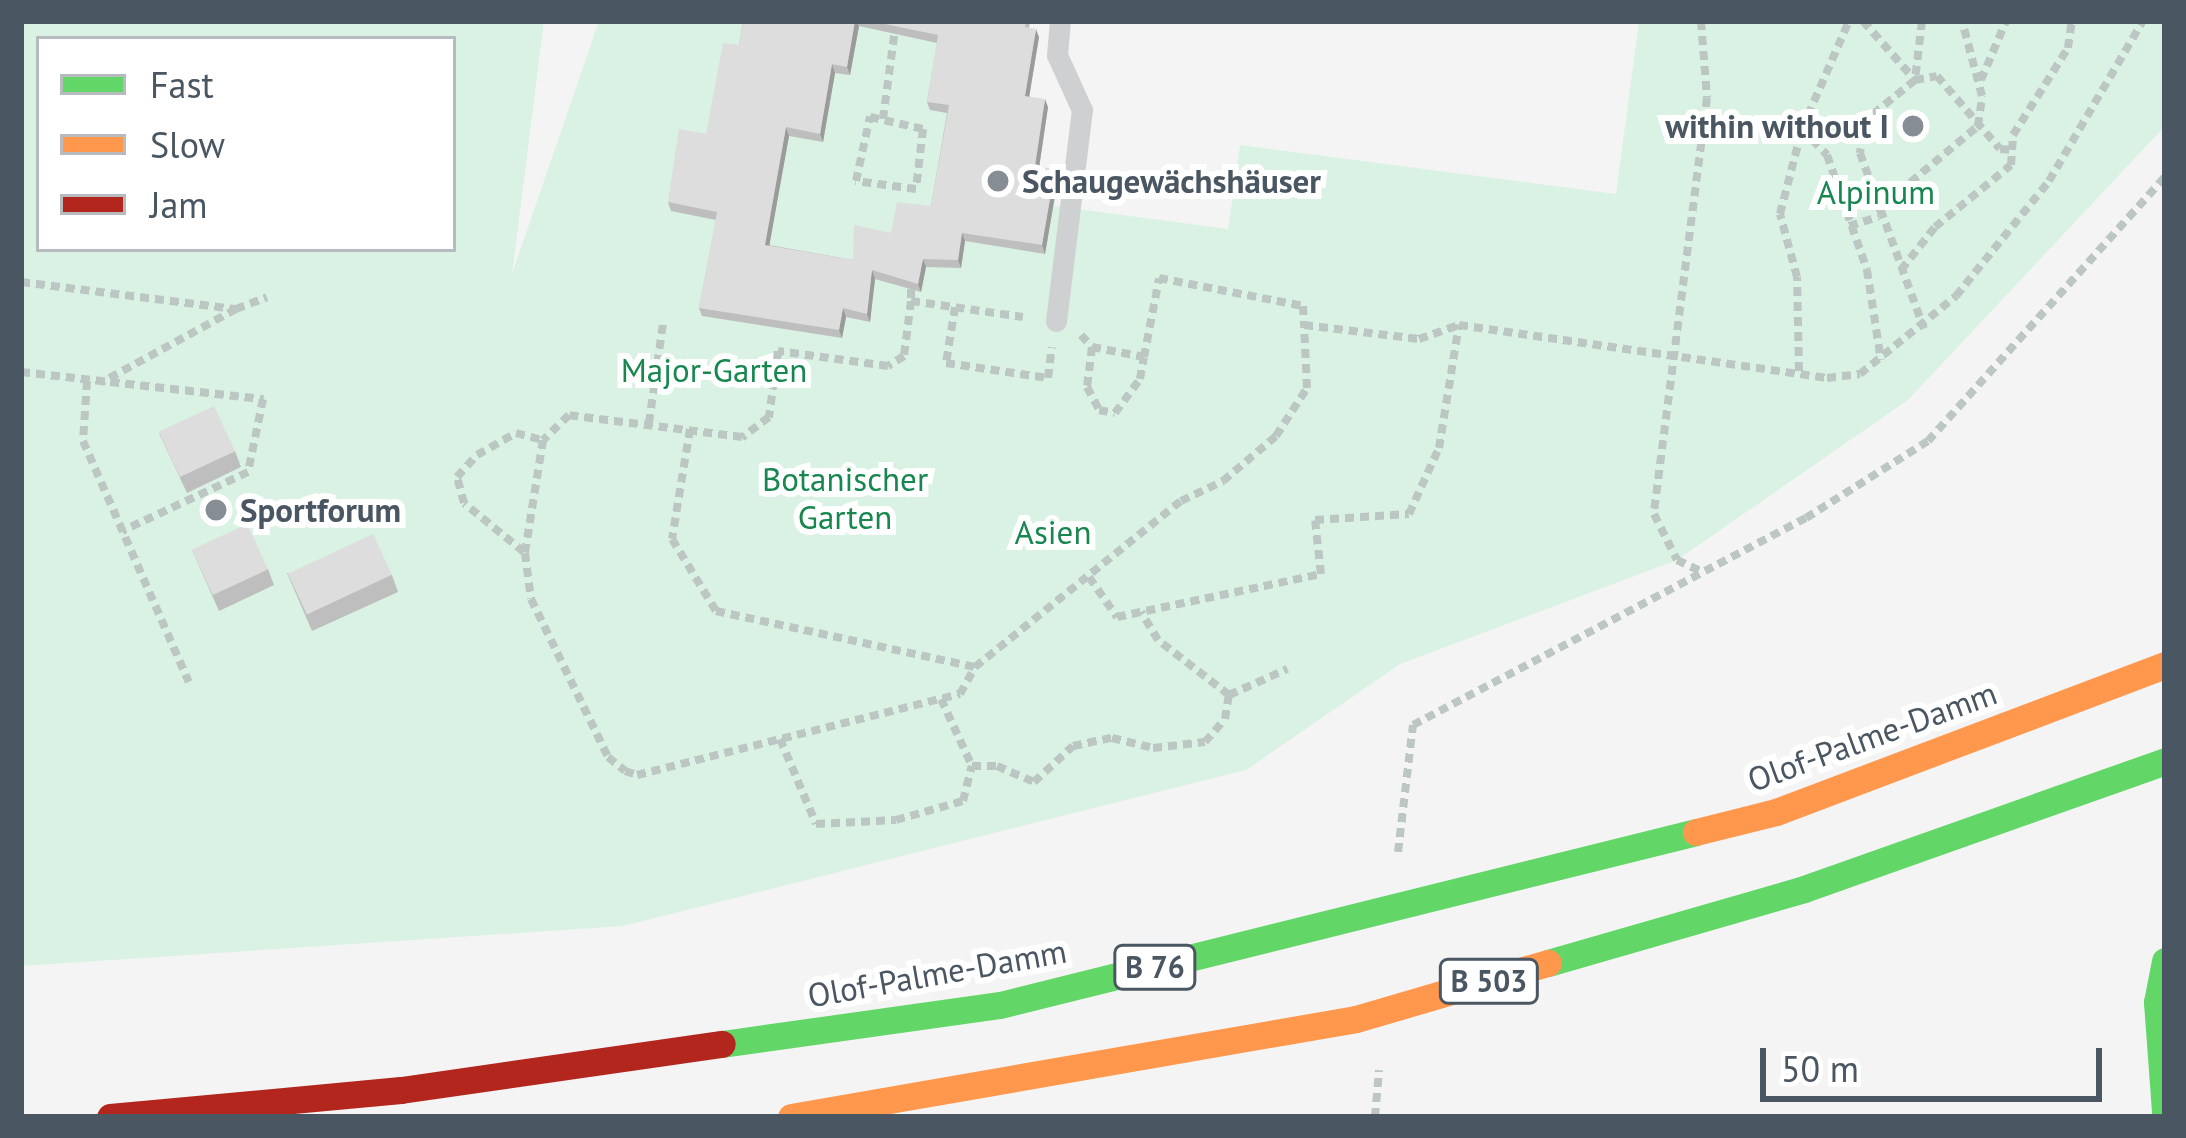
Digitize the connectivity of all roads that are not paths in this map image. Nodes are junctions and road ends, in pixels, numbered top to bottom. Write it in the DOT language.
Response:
graph roads {
  1 [pos="1060,21"];
  2 [pos="1056,321"];
  3 [pos="2165,664"];
  4 [pos="2165,761"];
  5 [pos="2165,961"];
  6 [pos="2165,1112"];
  7 [pos="110,1117"];
  8 [pos="791,1117"];
  1 -- 2 [label="lane"];
  3 -- 7 [label="highway, Olof-Palme-Damm / B 76"];
  4 -- 8 [label="highway, B 503"];
  5 -- 6 [label="highway"];
}
